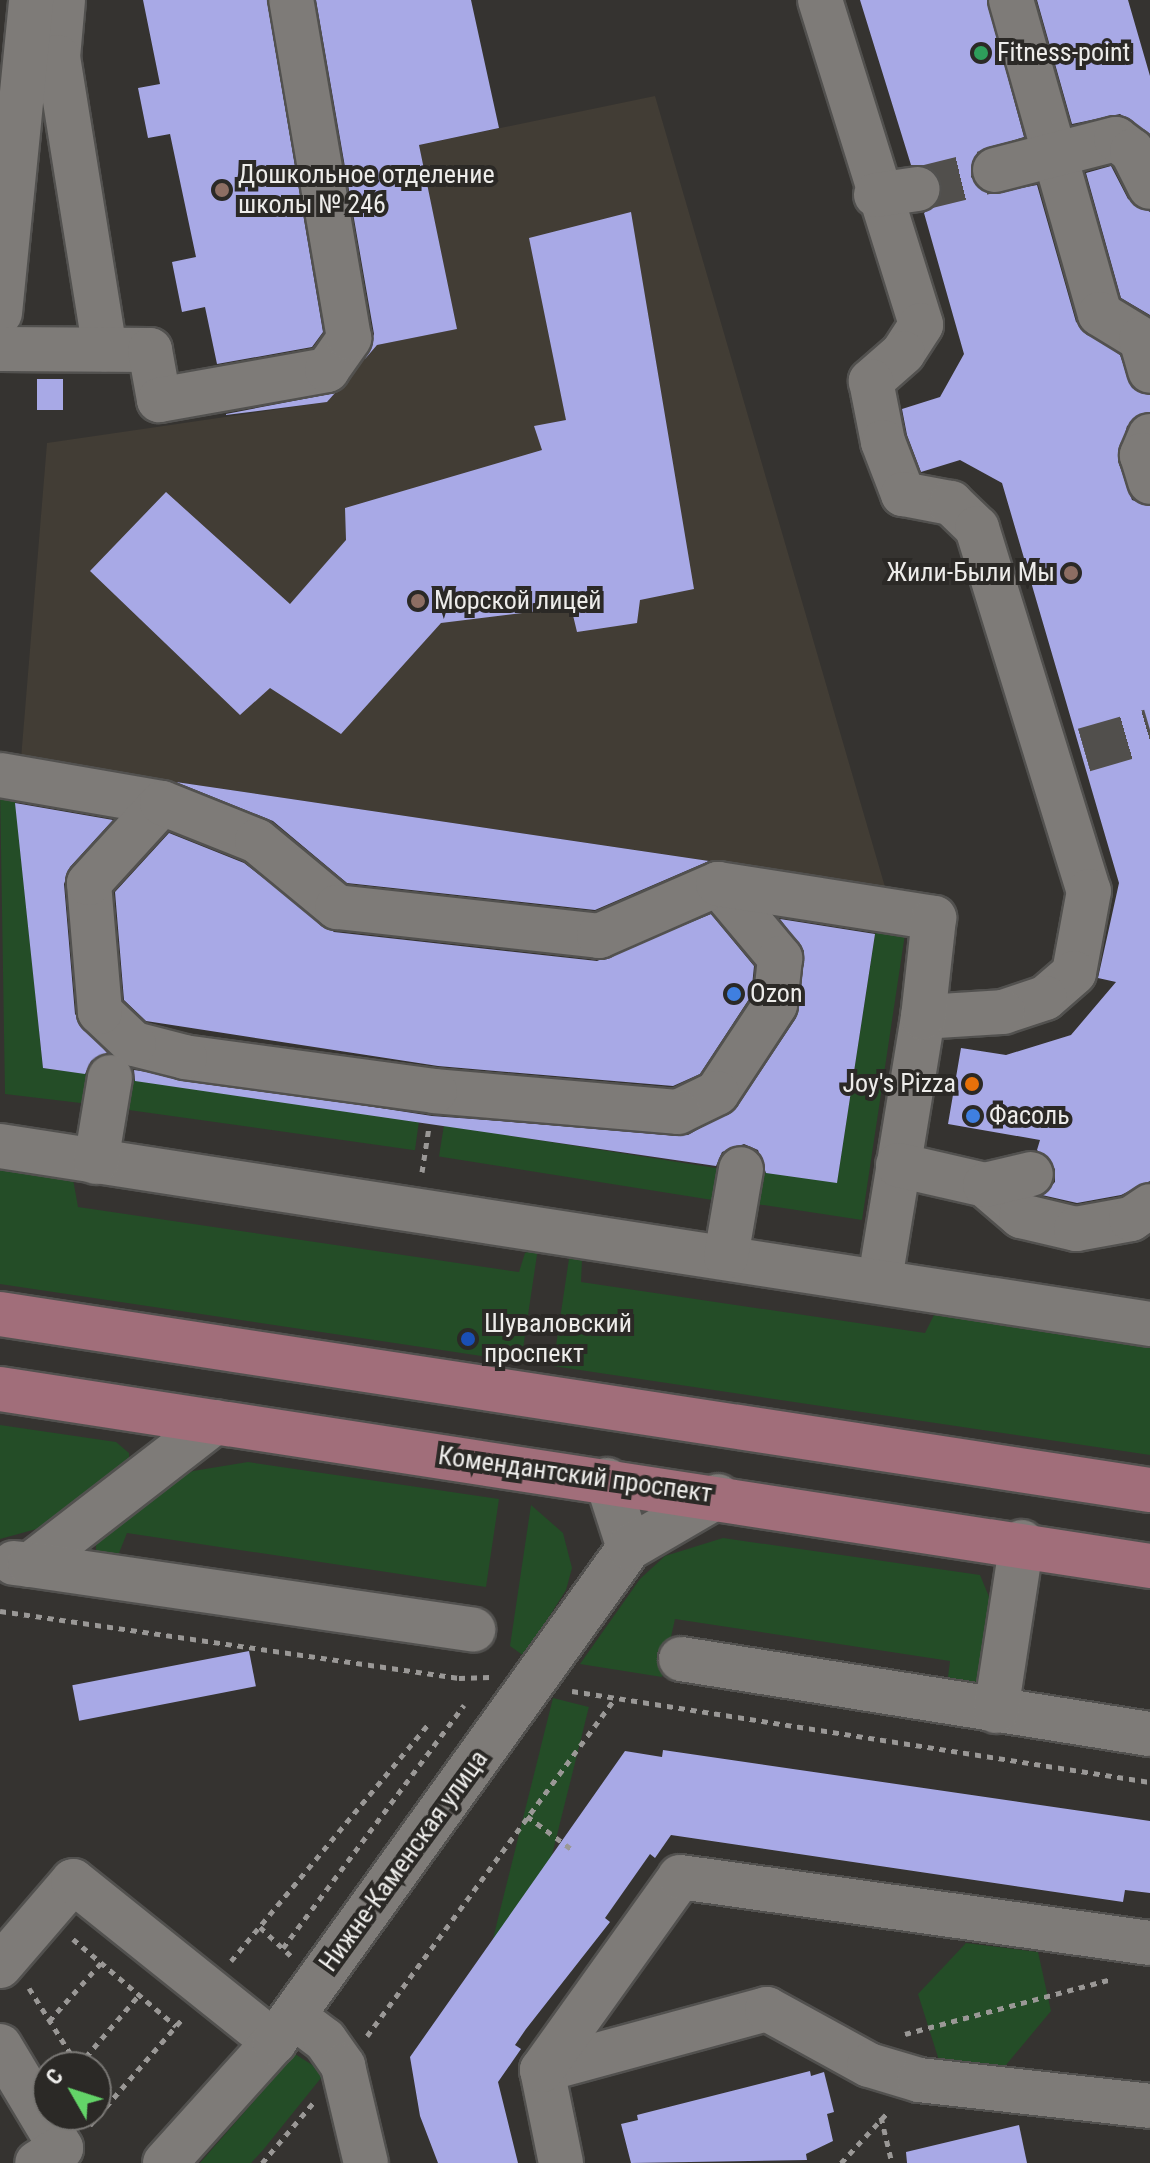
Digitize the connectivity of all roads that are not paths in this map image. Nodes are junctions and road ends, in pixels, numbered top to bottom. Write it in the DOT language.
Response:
graph roads {
  1 [pos="31,0"];
  2 [pos="63,0"];
  3 [pos="291,0"];
  4 [pos="820,0"];
  5 [pos="1011,0"];
  6 [pos="1055,155"];
  7 [pos="995,170"];
  8 [pos="1150,187"];
  9 [pos="918,189"];
  10 [pos="876,195"];
  11 [pos="0,313"];
  12 [pos="0,349"];
  13 [pos="105,349"];
  14 [pos="1150,371"];
  15 [pos="1150,436"];
  16 [pos="1150,482"];
  17 [pos="0,775"];
  18 [pos="162,803"];
  19 [pos="718,884"];
  20 [pos="923,1017"];
  21 [pos="110,1077"];
  22 [pos="0,1146"];
  23 [pos="96,1162"];
  24 [pos="898,1165"];
  25 [pos="741,1169"];
  26 [pos="1031,1174"];
  27 [pos="985,1185"];
  28 [pos="1150,1206"];
  29 [pos="726,1257"];
  30 [pos="880,1279"];
  31 [pos="0,1314"];
  32 [pos="1150,1324"];
  33 [pos="0,1389"];
  34 [pos="215,1422"];
  35 [pos="607,1480"];
  36 [pos="1150,1490"];
  37 [pos="718,1496"];
  38 [pos="1022,1542"];
  39 [pos="629,1548"];
  40 [pos="15,1563"];
  41 [pos="1150,1566"];
  42 [pos="473,1630"];
  43 [pos="681,1659"];
  44 [pos="996,1711"];
  45 [pos="1150,1734"];
  46 [pos="1150,1943"];
  47 [pos="11,1972"];
  48 [pos="283,2029"];
  49 [pos="0,2046"];
  50 [pos="542,2070"];
  51 [pos="1150,2106"];
  52 [pos="49,2155"];
  53 [pos="165,2163"];
  54 [pos="366,2163"];
  55 [pos="561,2163"];
  1 -- 11 [label="street"];
  2 -- 13 [label="street"];
  3 -- 13 [label="street"];
  4 -- 10 [label="street"];
  5 -- 6 [label="street"];
  6 -- 7 [label="street"];
  6 -- 8 [label="street"];
  6 -- 14 [label="street"];
  9 -- 10 [label="street"];
  10 -- 20 [label="street"];
  12 -- 13 [label="street"];
  15 -- 16 [label="street"];
  17 -- 18 [label="street"];
  18 -- 19 [label="street"];
  18 -- 19 [label="street"];
  19 -- 20 [label="street"];
  20 -- 24 [label="street"];
  21 -- 23 [label="street"];
  22 -- 23 [label="street"];
  23 -- 29 [label="street"];
  24 -- 27 [label="street"];
  24 -- 30 [label="street"];
  25 -- 29 [label="street"];
  26 -- 27 [label="street"];
  27 -- 28 [label="street"];
  29 -- 30 [label="street"];
  30 -- 32 [label="street"];
  31 -- 36 [label="main road"];
  33 -- 34 [label="main road, Комендантский проспект"];
  34 -- 35 [label="main road, Комендантский проспект"];
  34 -- 40 [label="street"];
  35 -- 37 [label="main road, Комендантский проспект"];
  35 -- 39 [label="street"];
  37 -- 38 [label="main road, Комендантский проспект"];
  37 -- 39 [label="street, Нижне-Каменская улица"];
  38 -- 41 [label="main road, Комендантский проспект"];
  38 -- 44 [label="street"];
  39 -- 48 [label="street, Нижне-Каменская улица"];
  40 -- 42 [label="street"];
  43 -- 44 [label="street"];
  44 -- 45 [label="street"];
  46 -- 50 [label="street"];
  47 -- 48 [label="street"];
  48 -- 53 [label="street, Нижне-Каменская улица"];
  48 -- 54 [label="street"];
  49 -- 52 [label="street"];
  50 -- 51 [label="street"];
  50 -- 55 [label="street"];
}
